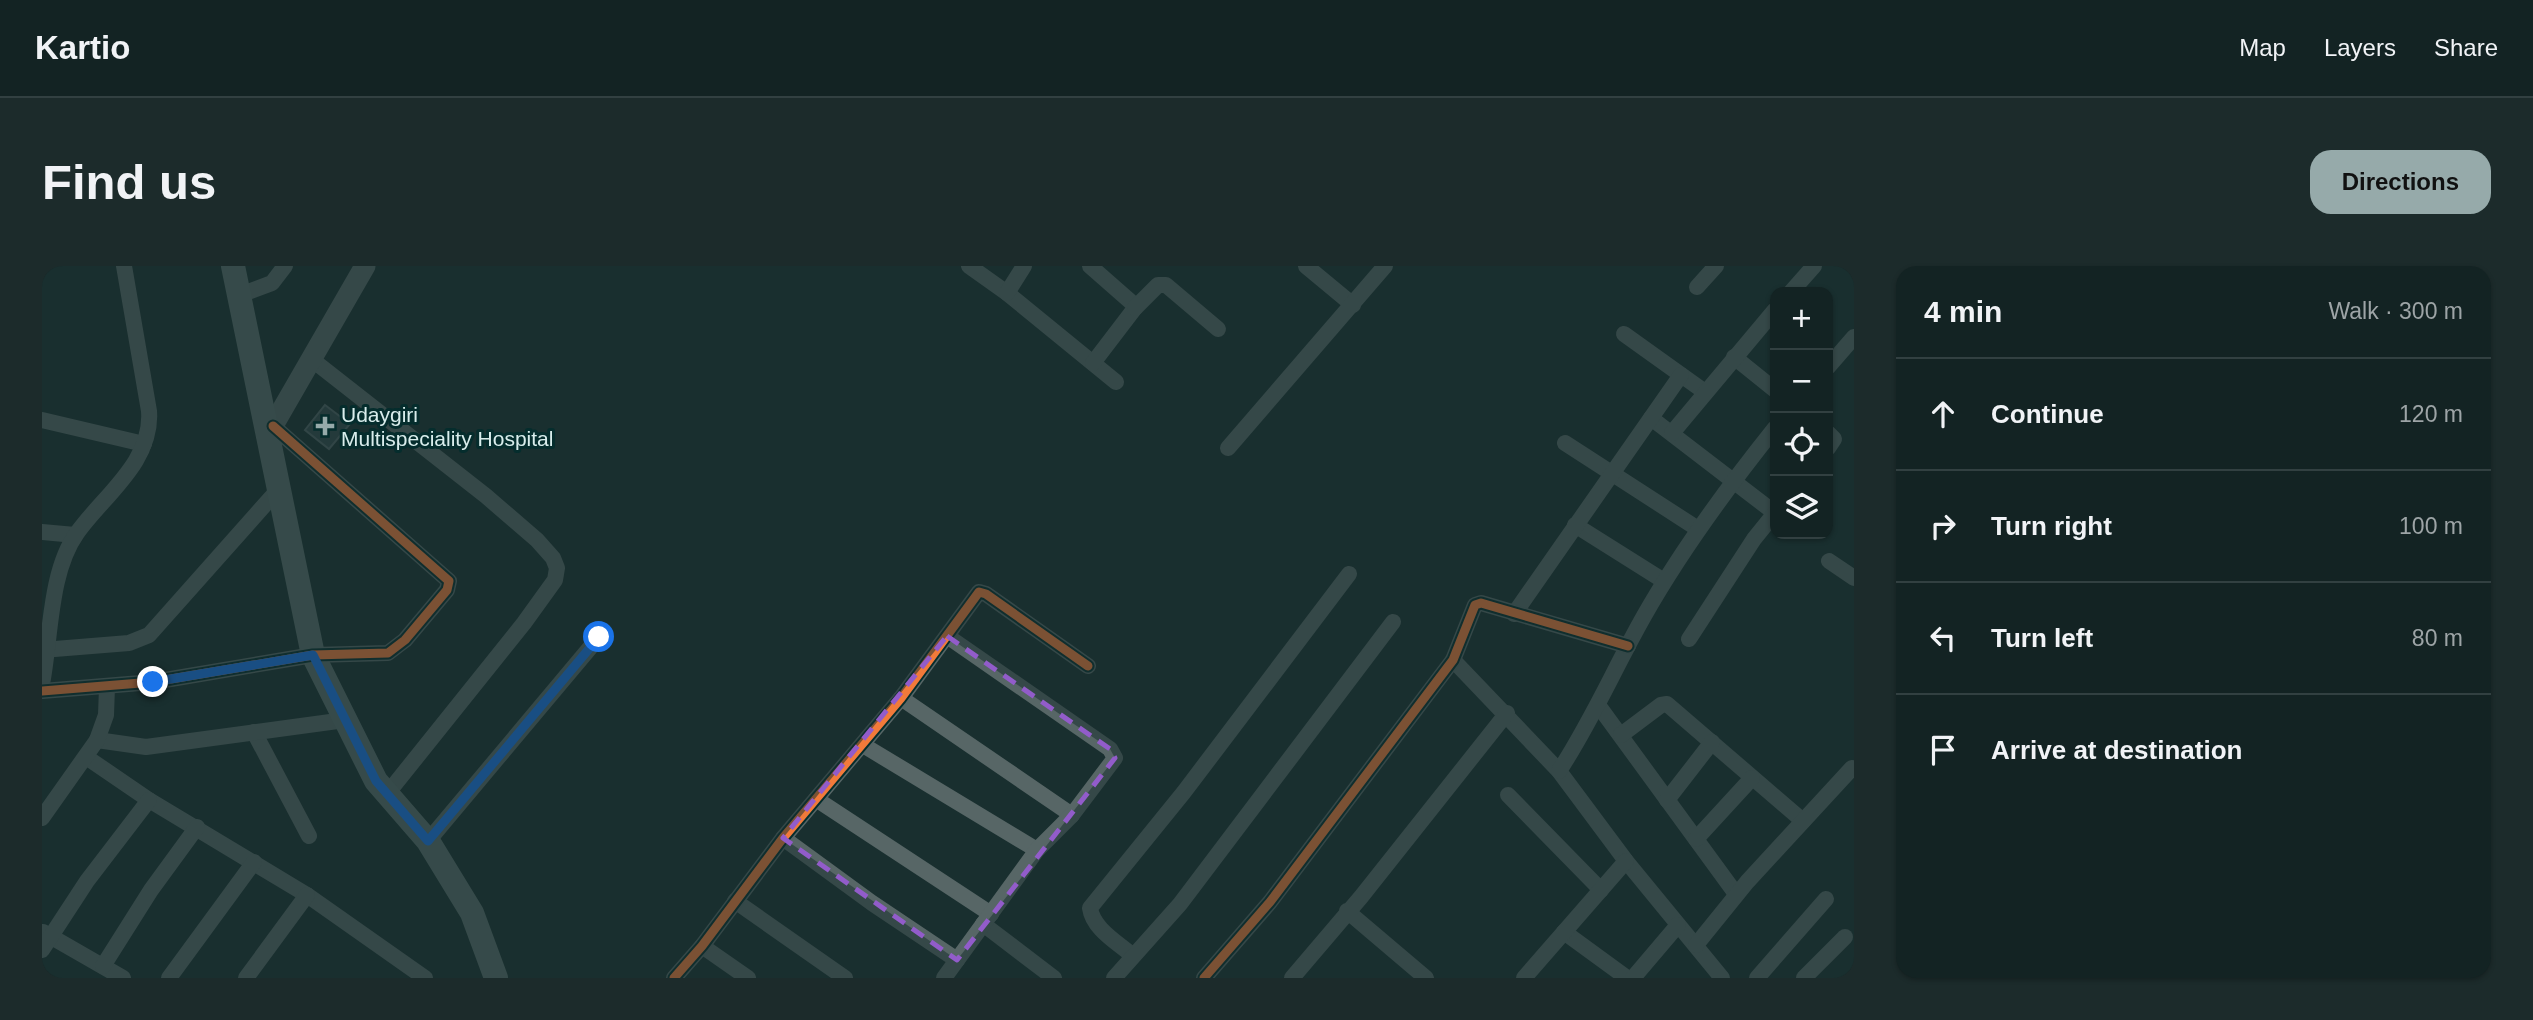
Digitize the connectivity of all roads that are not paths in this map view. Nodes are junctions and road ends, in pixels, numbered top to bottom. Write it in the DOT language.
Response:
graph roads {
  1 [pos="124,266"];
  2 [pos="233,266"];
  3 [pos="285,266"];
  4 [pos="365,266"];
  5 [pos="969,266"];
  6 [pos="1024,266"];
  7 [pos="1090,266"];
  8 [pos="1306,266"];
  9 [pos="1385,266"];
  10 [pos="1716,266"];
  11 [pos="1814,266"];
  12 [pos="1697,287"];
  13 [pos="1795,287"];
  14 [pos="1007,293"];
  15 [pos="240,295"];
  16 [pos="1353,305"];
  17 [pos="1135,308"];
  18 [pos="1770,316"];
  19 [pos="1219,329"];
  20 [pos="1624,334"];
  21 [pos="1854,337"];
  22 [pos="1840,353"];
  23 [pos="1734,357"];
  24 [pos="310,358"];
  25 [pos="1833,361"];
  26 [pos="1093,363"];
  27 [pos="1854,363"];
  28 [pos="1681,375"];
  29 [pos="1116,382"];
  30 [pos="1770,386"];
  31 [pos="1705,392"];
  32 [pos="1651,418"];
  33 [pos="42,420"];
  34 [pos="270,431"];
  35 [pos="1672,433"];
  36 [pos="1770,434"];
  37 [pos="1565,443"];
  38 [pos="144,444"];
  39 [pos="1228,447"];
  40 [pos="1611,473"];
  41 [pos="1733,480"];
  42 [pos="277,491"];
  43 [pos="1770,509"];
  44 [pos="1770,519"];
  45 [pos="1575,525"];
  46 [pos="1698,529"];
  47 [pos="42,532"];
  48 [pos="75,535"];
  49 [pos="1829,561"];
  50 [pos="1349,574"];
  51 [pos="1854,578"];
  52 [pos="1664,581"];
  53 [pos="1514,614"];
  54 [pos="1393,622"];
  55 [pos="947,636"];
  56 [pos="599,637"];
  57 [pos="1689,639"];
  58 [pos="1628,646"];
  59 [pos="45,650"];
  60 [pos="1457,650"];
  61 [pos="313,655"];
  62 [pos="1088,666"];
  63 [pos="42,684"];
  64 [pos="107,687"];
  65 [pos="42,691"];
  66 [pos="1605,691"];
  67 [pos="901,698"];
  68 [pos="1507,713"];
  69 [pos="345,720"];
  70 [pos="254,732"];
  71 [pos="1620,736"];
  72 [pos="97,740"];
  73 [pos="1712,742"];
  74 [pos="863,745"];
  75 [pos="86,757"];
  76 [pos="1852,768"];
  77 [pos="1559,771"];
  78 [pos="1752,778"];
  79 [pos="387,794"];
  80 [pos="1508,795"];
  81 [pos="816,799"];
  82 [pos="47,800"];
  83 [pos="149,800"];
  84 [pos="1667,800"];
  85 [pos="1072,814"];
  86 [pos="42,818"];
  87 [pos="1803,821"];
  88 [pos="197,827"];
  89 [pos="309,836"];
  90 [pos="783,838"];
  91 [pos="1696,839"];
  92 [pos="428,841"];
  93 [pos="1038,850"];
  94 [pos="1626,861"];
  95 [pos="254,862"];
  96 [pos="1601,890"];
  97 [pos="1736,894"];
  98 [pos="307,895"];
  99 [pos="1826,899"];
  100 [pos="735,901"];
  101 [pos="1347,911"];
  102 [pos="987,919"];
  103 [pos="1678,925"];
  104 [pos="1564,932"];
  105 [pos="1845,937"];
  106 [pos="45,939"];
  107 [pos="702,946"];
  108 [pos="1696,946"];
  109 [pos="1133,956"];
  110 [pos="957,960"];
  111 [pos="103,966"];
  112 [pos="416,975"];
  113 [pos="123,978"];
  114 [pos="169,978"];
  115 [pos="246,978"];
  116 [pos="496,978"];
  117 [pos="674,978"];
  118 [pos="748,978"];
  119 [pos="845,978"];
  120 [pos="944,978"];
  121 [pos="1054,978"];
  122 [pos="1114,978"];
  123 [pos="1204,978"];
  124 [pos="1292,978"];
  125 [pos="1426,978"];
  126 [pos="1524,978"];
  127 [pos="1627,978"];
  128 [pos="1633,978"];
  129 [pos="1721,978"];
  130 [pos="1757,978"];
  131 [pos="1804,978"];
  1 -- 38 [label="street"];
  2 -- 15 [label="main road"];
  3 -- 15 [label="street"];
  4 -- 24 [label="street"];
  5 -- 14 [label="street"];
  6 -- 14 [label="street"];
  7 -- 17 [label="street"];
  8 -- 16 [label="street"];
  9 -- 16 [label="street"];
  10 -- 12 [label="street"];
  11 -- 13 [label="street"];
  14 -- 26 [label="street"];
  15 -- 34 [label="main road"];
  16 -- 39 [label="street"];
  17 -- 19 [label="street"];
  17 -- 26 [label="street"];
  18 -- 23 [label="street"];
  20 -- 28 [label="street"];
  21 -- 22 [label="street"];
  22 -- 25 [label="street"];
  22 -- 27 [label="street"];
  23 -- 30 [label="street"];
  23 -- 31 [label="street"];
  24 -- 34 [label="street"];
  24 -- 79 [label="street"];
  26 -- 29 [label="street"];
  28 -- 31 [label="street"];
  28 -- 32 [label="street"];
  31 -- 35 [label="street"];
  32 -- 35 [label="street"];
  32 -- 40 [label="street"];
  33 -- 38 [label="street"];
  34 -- 42 [label="main road"];
  34 -- 61 [label="street"];
  35 -- 41 [label="street"];
  36 -- 41 [label="street"];
  37 -- 40 [label="street"];
  38 -- 48 [label="street"];
  40 -- 45 [label="street"];
  40 -- 46 [label="street"];
  41 -- 43 [label="street"];
  41 -- 46 [label="street"];
  42 -- 59 [label="street"];
  42 -- 61 [label="main road"];
  44 -- 57 [label="street"];
  45 -- 52 [label="street"];
  45 -- 53 [label="street"];
  46 -- 52 [label="street"];
  47 -- 48 [label="street"];
  48 -- 59 [label="street"];
  49 -- 51 [label="street"];
  50 -- 109 [label="street"];
  52 -- 58 [label="street"];
  53 -- 58 [label="street"];
  53 -- 60 [label="street"];
  54 -- 109 [label="street"];
  55 -- 62 [label="street"];
  55 -- 67 [label="street"];
  55 -- 85 [label="street"];
  56 -- 92 [label="street"];
  58 -- 66 [label="street"];
  59 -- 63 [label="street"];
  60 -- 68 [label="street"];
  60 -- 123 [label="street"];
  61 -- 64 [label="street"];
  61 -- 69 [label="main road"];
  64 -- 65 [label="street"];
  64 -- 72 [label="street"];
  66 -- 71 [label="street"];
  66 -- 77 [label="street"];
  67 -- 74 [label="street"];
  67 -- 85 [label="street"];
  68 -- 77 [label="street"];
  68 -- 101 [label="street"];
  69 -- 70 [label="street"];
  69 -- 79 [label="main road"];
  70 -- 72 [label="street"];
  70 -- 89 [label="street"];
  71 -- 73 [label="street"];
  71 -- 84 [label="street"];
  72 -- 75 [label="street"];
  73 -- 78 [label="street"];
  73 -- 84 [label="street"];
  74 -- 81 [label="street"];
  74 -- 93 [label="street"];
  75 -- 82 [label="street"];
  75 -- 83 [label="street"];
  76 -- 87 [label="street"];
  77 -- 94 [label="street"];
  78 -- 87 [label="street"];
  78 -- 91 [label="street"];
  79 -- 92 [label="main road"];
  80 -- 96 [label="street"];
  81 -- 90 [label="street"];
  81 -- 102 [label="street"];
  82 -- 86 [label="street"];
  83 -- 88 [label="street"];
  83 -- 106 [label="street"];
  84 -- 91 [label="street"];
  85 -- 93 [label="street"];
  87 -- 97 [label="street"];
  88 -- 95 [label="street"];
  88 -- 111 [label="street"];
  90 -- 100 [label="street"];
  90 -- 110 [label="street"];
  91 -- 97 [label="street"];
  92 -- 116 [label="main road"];
  93 -- 102 [label="street"];
  94 -- 96 [label="street"];
  94 -- 103 [label="street"];
  95 -- 98 [label="street"];
  95 -- 114 [label="street"];
  96 -- 104 [label="street"];
  97 -- 108 [label="street"];
  98 -- 112 [label="street"];
  98 -- 115 [label="street"];
  99 -- 130 [label="street"];
  100 -- 107 [label="street"];
  100 -- 119 [label="street"];
  101 -- 124 [label="street"];
  101 -- 125 [label="street"];
  102 -- 110 [label="street"];
  102 -- 121 [label="street"];
  103 -- 108 [label="street"];
  103 -- 128 [label="street"];
  104 -- 126 [label="street"];
  104 -- 127 [label="street"];
  105 -- 131 [label="street"];
  106 -- 111 [label="street"];
  107 -- 117 [label="street"];
  107 -- 118 [label="street"];
  108 -- 129 [label="street"];
  109 -- 122 [label="street"];
  110 -- 120 [label="street"];
  111 -- 113 [label="street"];
}
